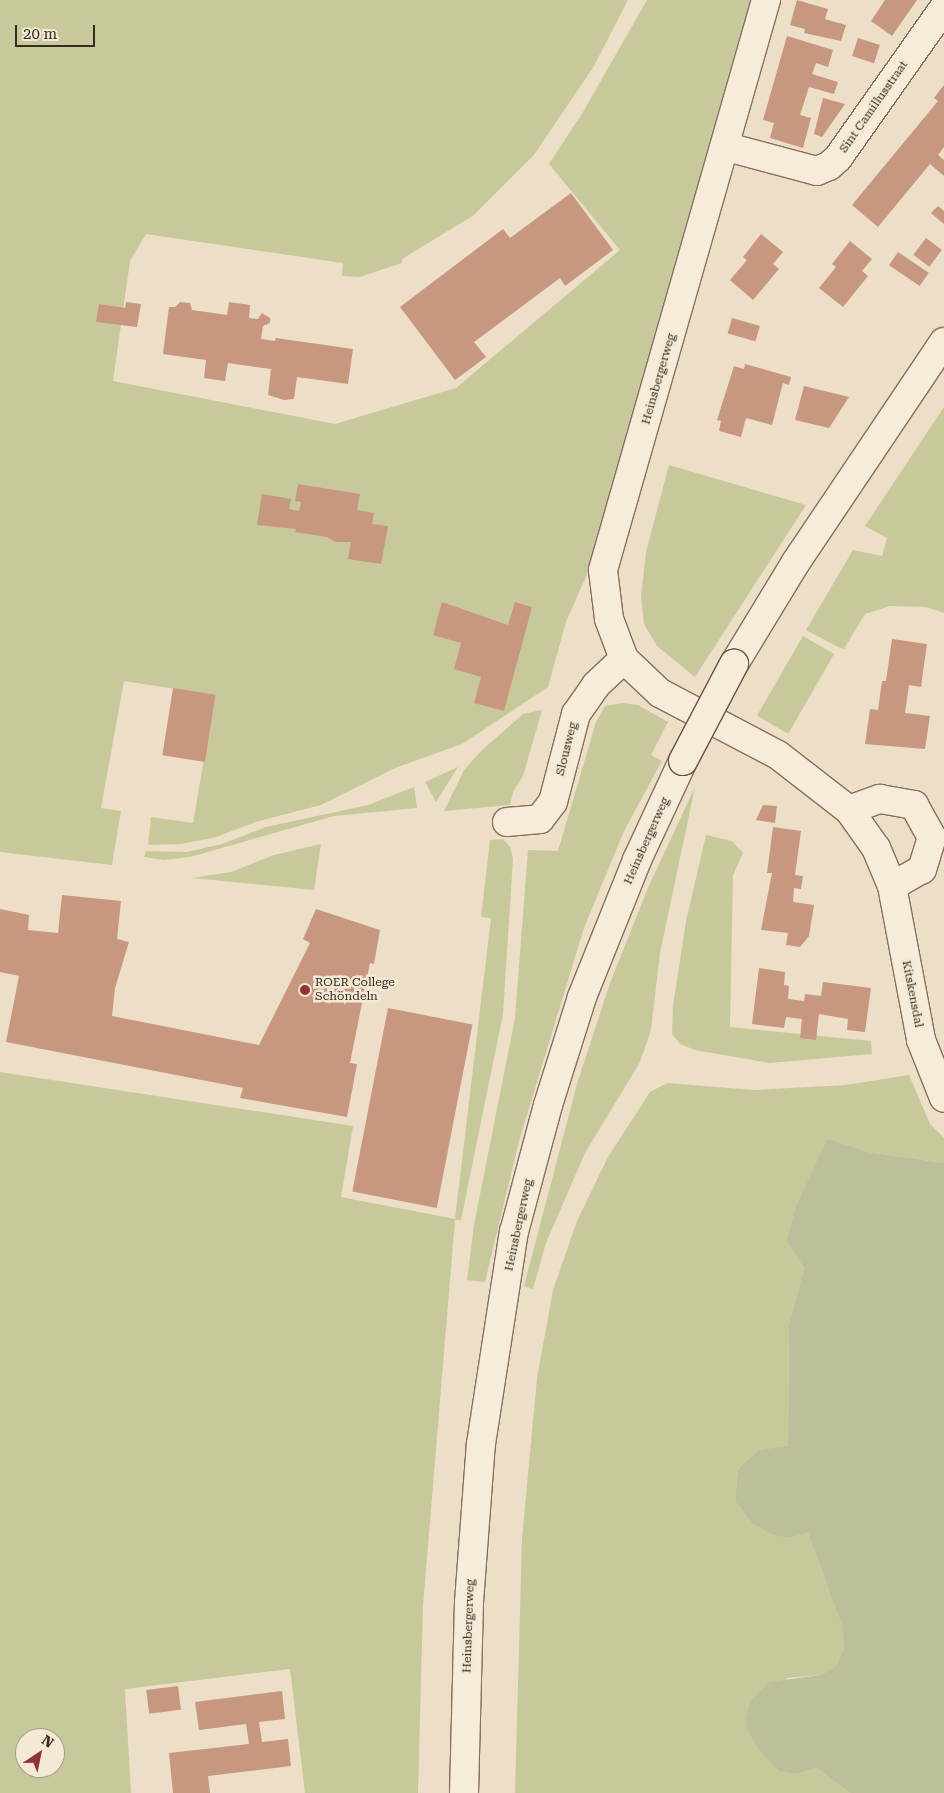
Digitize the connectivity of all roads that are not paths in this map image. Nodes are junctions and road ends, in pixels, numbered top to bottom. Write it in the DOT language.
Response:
graph roads {
  1 [pos="766,0"];
  2 [pos="944,8"];
  3 [pos="727,147"];
  4 [pos="944,342"];
  5 [pos="624,658"];
  6 [pos="778,755"];
  7 [pos="849,810"];
  8 [pos="507,822"];
  9 [pos="892,886"];
  10 [pos="944,1098"];
  11 [pos="464,1793"];
  1 -- 3 [label="street, Heinsbergerweg"];
  2 -- 3 [label="street, Sint Camillusstraat"];
  3 -- 5 [label="street, Heinsbergerweg"];
  4 -- 11 [label="street, Heinsbergerweg, bridge"];
  5 -- 6 [label="street, Heinsbergerweg"];
  5 -- 8 [label="street, Slousweg"];
  6 -- 7 [label="street, Kitskensdal"];
  7 -- 9 [label="street, Kitskensdal"];
  7 -- 9 [label="street"];
  9 -- 10 [label="street, Kitskensdal"];
}
